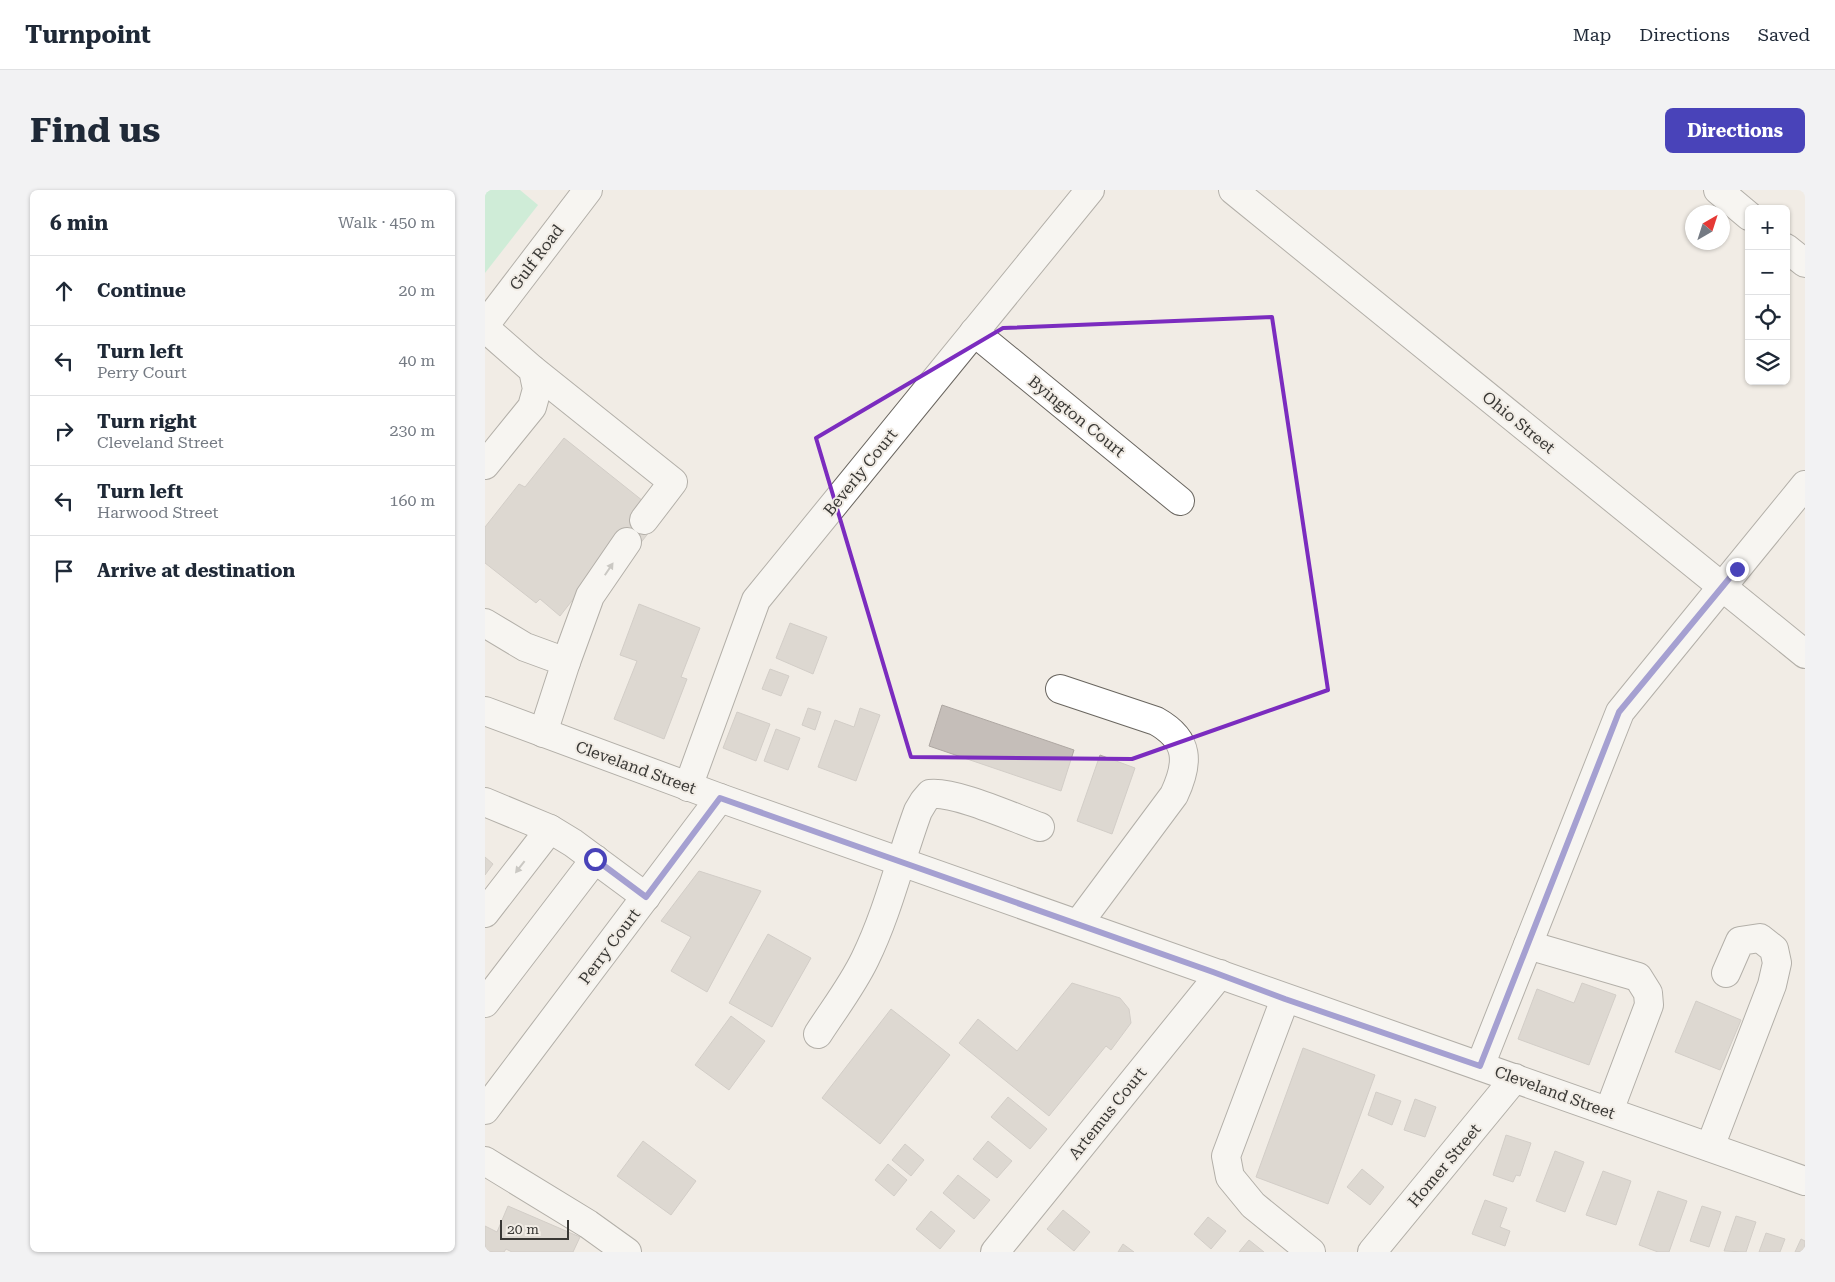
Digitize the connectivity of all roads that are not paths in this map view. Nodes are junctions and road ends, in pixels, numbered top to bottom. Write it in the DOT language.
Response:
graph roads {
  1 [pos="1090,190"];
  2 [pos="1233,190"];
  3 [pos="1718,190"];
  4 [pos="580,193"];
  5 [pos="1745,213"];
  6 [pos="1789,250"];
  7 [pos="1805,263"];
  8 [pos="485,327"];
  9 [pos="974,332"];
  10 [pos="533,370"];
  11 [pos="485,465"];
  12 [pos="1805,485"];
  13 [pos="1180,500"];
  14 [pos="644,520"];
  15 [pos="627,542"];
  16 [pos="1722,587"];
  17 [pos="485,623"];
  18 [pos="1805,654"];
  19 [pos="567,662"];
  20 [pos="1061,689"];
  21 [pos="485,711"];
  22 [pos="543,733"];
  23 [pos="689,787"];
  24 [pos="720,798"];
  25 [pos="485,802"];
  26 [pos="1040,827"];
  27 [pos="550,829"];
  28 [pos="900,862"];
  29 [pos="601,864"];
  30 [pos="646,897"];
  31 [pos="485,913"];
  32 [pos="1078,924"];
  33 [pos="1528,945"];
  34 [pos="1726,973"];
  35 [pos="1220,974"];
  36 [pos="1285,999"];
  37 [pos="485,1003"];
  38 [pos="818,1034"];
  39 [pos="1480,1066"];
  40 [pos="1515,1078"];
  41 [pos="489,1096"];
  42 [pos="1609,1111"];
  43 [pos="1710,1148"];
  44 [pos="485,1161"];
  45 [pos="1805,1181"];
  46 [pos="627,1252"];
  47 [pos="995,1252"];
  48 [pos="1311,1252"];
  49 [pos="1372,1252"];
  1 -- 9 [label="street, Beverly Court"];
  2 -- 16 [label="street, Ohio Street"];
  3 -- 5 [label="street"];
  4 -- 8 [label="street, Gulf Road"];
  6 -- 7 [label="street"];
  8 -- 10 [label="street"];
  9 -- 13 [label="street, Byington Court"];
  9 -- 23 [label="street, Beverly Court"];
  10 -- 11 [label="street"];
  10 -- 14 [label="street"];
  12 -- 16 [label="street"];
  19 -- 15 [label="street, one-way"];
  16 -- 18 [label="street, Ohio Street"];
  16 -- 33 [label="street"];
  17 -- 19 [label="street"];
  19 -- 22 [label="street"];
  20 -- 32 [label="street"];
  21 -- 22 [label="street, Cleveland Street"];
  22 -- 23 [label="street, Cleveland Street"];
  23 -- 24 [label="street, Cleveland Street"];
  24 -- 28 [label="street, Cleveland Street"];
  24 -- 30 [label="street, Perry Court"];
  25 -- 27 [label="street"];
  26 -- 28 [label="street"];
  27 -- 29 [label="street"];
  27 -- 31 [label="street, one-way"];
  28 -- 32 [label="street, Cleveland Street"];
  28 -- 38 [label="street"];
  29 -- 30 [label="street"];
  29 -- 37 [label="street"];
  30 -- 41 [label="street, Perry Court"];
  32 -- 35 [label="street, Cleveland Street"];
  33 -- 39 [label="street"];
  33 -- 42 [label="street"];
  34 -- 43 [label="street"];
  35 -- 36 [label="street, Cleveland Street"];
  35 -- 47 [label="street, Artemus Court"];
  36 -- 39 [label="street, Cleveland Street"];
  36 -- 48 [label="street"];
  39 -- 40 [label="street, Cleveland Street"];
  40 -- 42 [label="street, Cleveland Street"];
  40 -- 49 [label="street, Homer Street"];
  42 -- 43 [label="street, Cleveland Street"];
  43 -- 45 [label="street, Cleveland Street"];
  44 -- 46 [label="street"];
}
